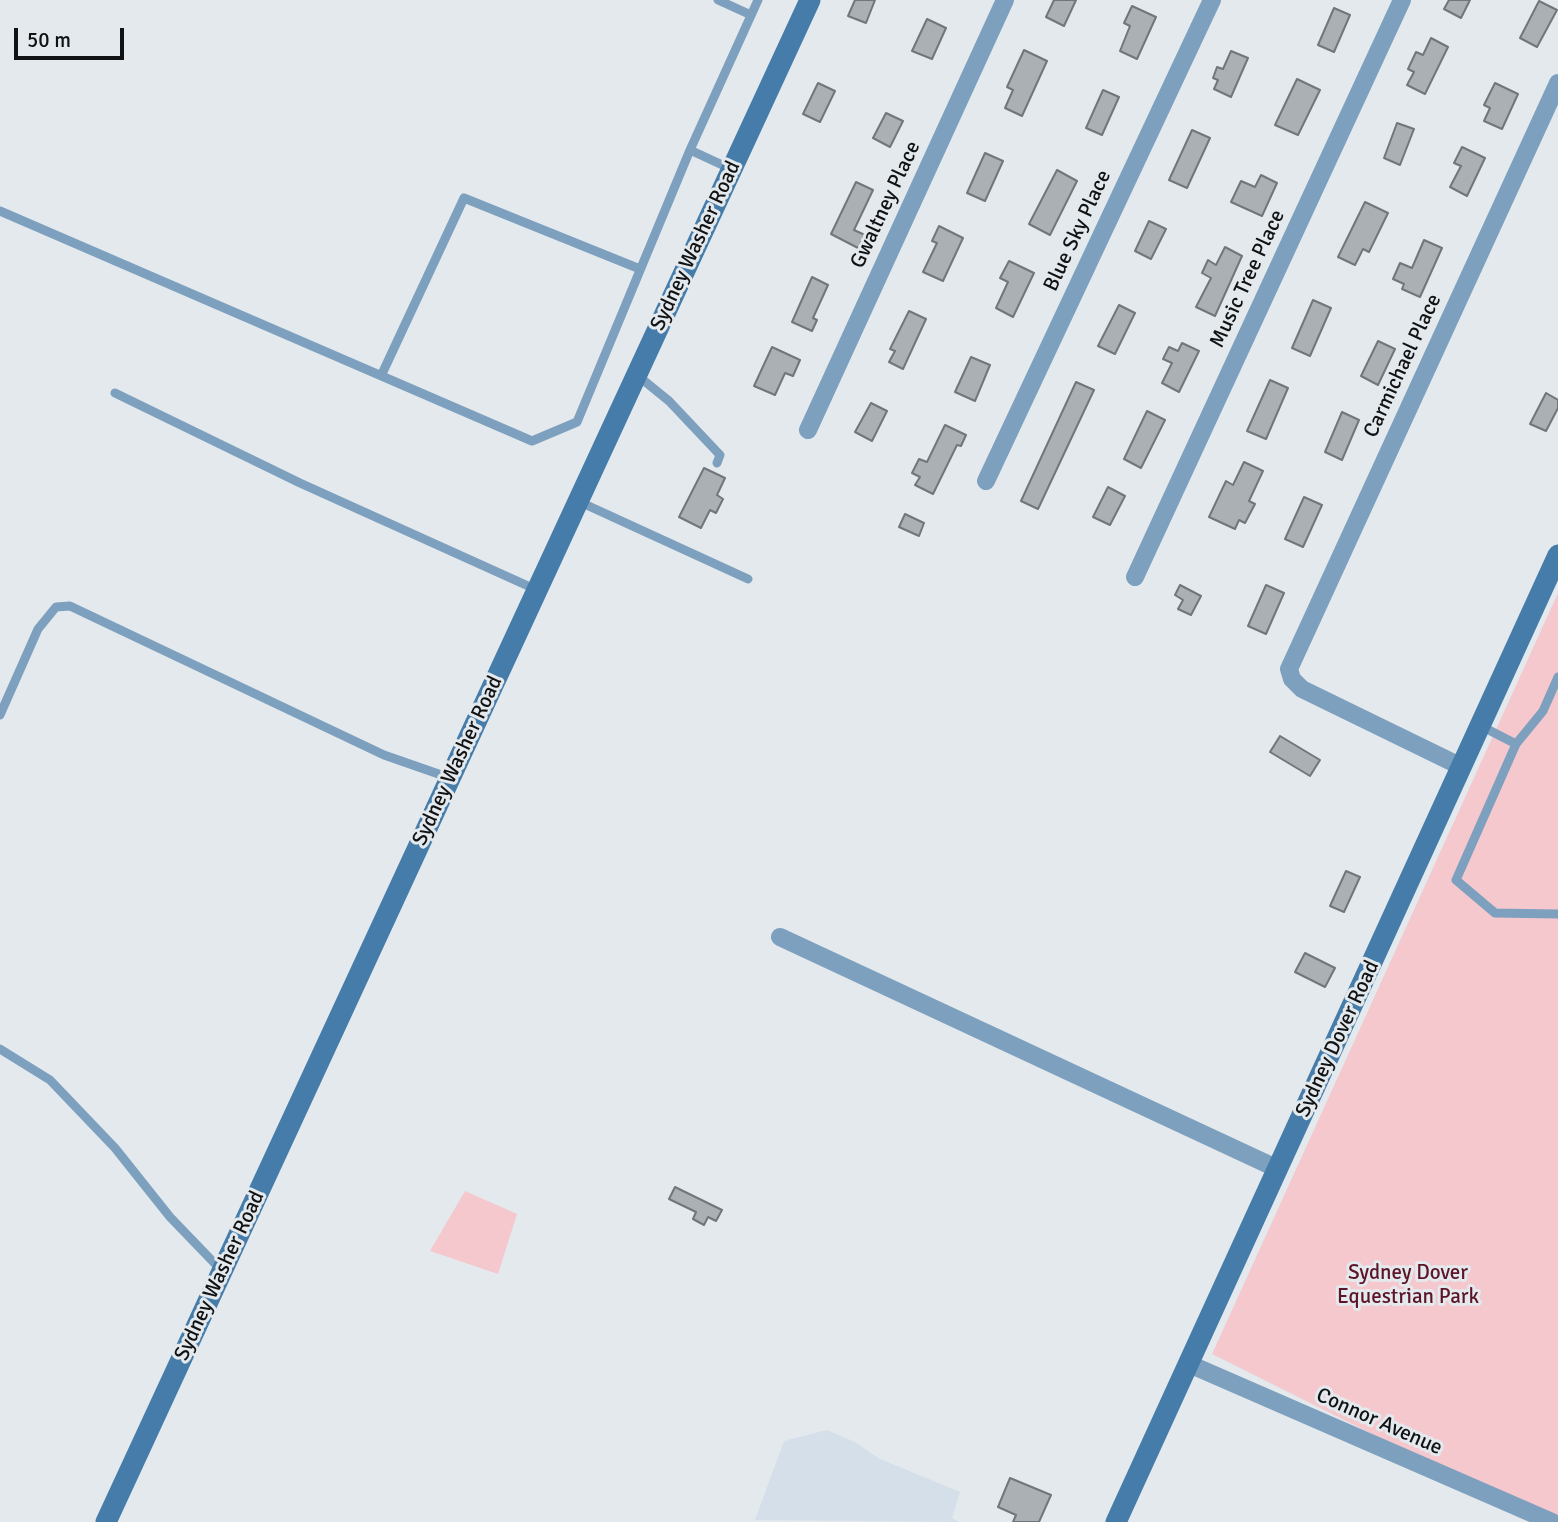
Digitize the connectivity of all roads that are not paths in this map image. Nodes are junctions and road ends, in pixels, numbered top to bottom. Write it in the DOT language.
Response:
graph roads {
  1 [pos="718,0"];
  2 [pos="758,0"];
  3 [pos="810,0"];
  4 [pos="1005,0"];
  5 [pos="1212,0"];
  6 [pos="1402,0"];
  7 [pos="751,15"];
  8 [pos="1558,83"];
  9 [pos="690,150"];
  10 [pos="732,169"];
  11 [pos="0,211"];
  12 [pos="640,269"];
  13 [pos="637,374"];
  14 [pos="381,376"];
  15 [pos="116,393"];
  16 [pos="808,430"];
  17 [pos="717,463"];
  18 [pos="986,481"];
  19 [pos="578,501"];
  20 [pos="1558,555"];
  21 [pos="1135,577"];
  22 [pos="748,579"];
  23 [pos="537,590"];
  24 [pos="1558,677"];
  25 [pos="0,715"];
  26 [pos="1481,726"];
  27 [pos="1516,744"];
  28 [pos="1462,767"];
  29 [pos="450,778"];
  30 [pos="1558,914"];
  31 [pos="780,937"];
  32 [pos="0,1049"];
  33 [pos="1278,1169"];
  34 [pos="222,1271"];
  35 [pos="1189,1364"];
  36 [pos="106,1522"];
  37 [pos="1116,1522"];
  38 [pos="1552,1522"];
  1 -- 7 [label="lane"];
  2 -- 7 [label="lane"];
  3 -- 10 [label="street, Sydney Washer Road"];
  4 -- 16 [label="street, Gwaltney Place"];
  5 -- 18 [label="street, Blue Sky Place"];
  6 -- 21 [label="street, Music Tree Place"];
  7 -- 9 [label="lane"];
  8 -- 28 [label="street, Carmichael Place"];
  9 -- 10 [label="lane"];
  9 -- 12 [label="lane"];
  10 -- 13 [label="street, Sydney Washer Road"];
  11 -- 14 [label="lane"];
  12 -- 14 [label="lane"];
  12 -- 14 [label="lane"];
  13 -- 17 [label="lane"];
  13 -- 19 [label="street, Sydney Washer Road"];
  15 -- 23 [label="lane"];
  19 -- 22 [label="lane"];
  19 -- 23 [label="street, Sydney Washer Road"];
  20 -- 26 [label="street, Sydney Dover Road"];
  23 -- 29 [label="street, Sydney Washer Road"];
  24 -- 27 [label="lane"];
  25 -- 29 [label="lane"];
  26 -- 27 [label="lane"];
  26 -- 28 [label="street, Sydney Dover Road"];
  27 -- 30 [label="lane"];
  28 -- 33 [label="street, Sydney Dover Road"];
  29 -- 34 [label="street, Sydney Washer Road"];
  31 -- 33 [label="street"];
  32 -- 34 [label="lane"];
  33 -- 35 [label="street, Sydney Dover Road"];
  34 -- 36 [label="street, Sydney Washer Road"];
  35 -- 37 [label="street, Sydney Dover Road"];
  35 -- 38 [label="street, Connor Avenue"];
}
